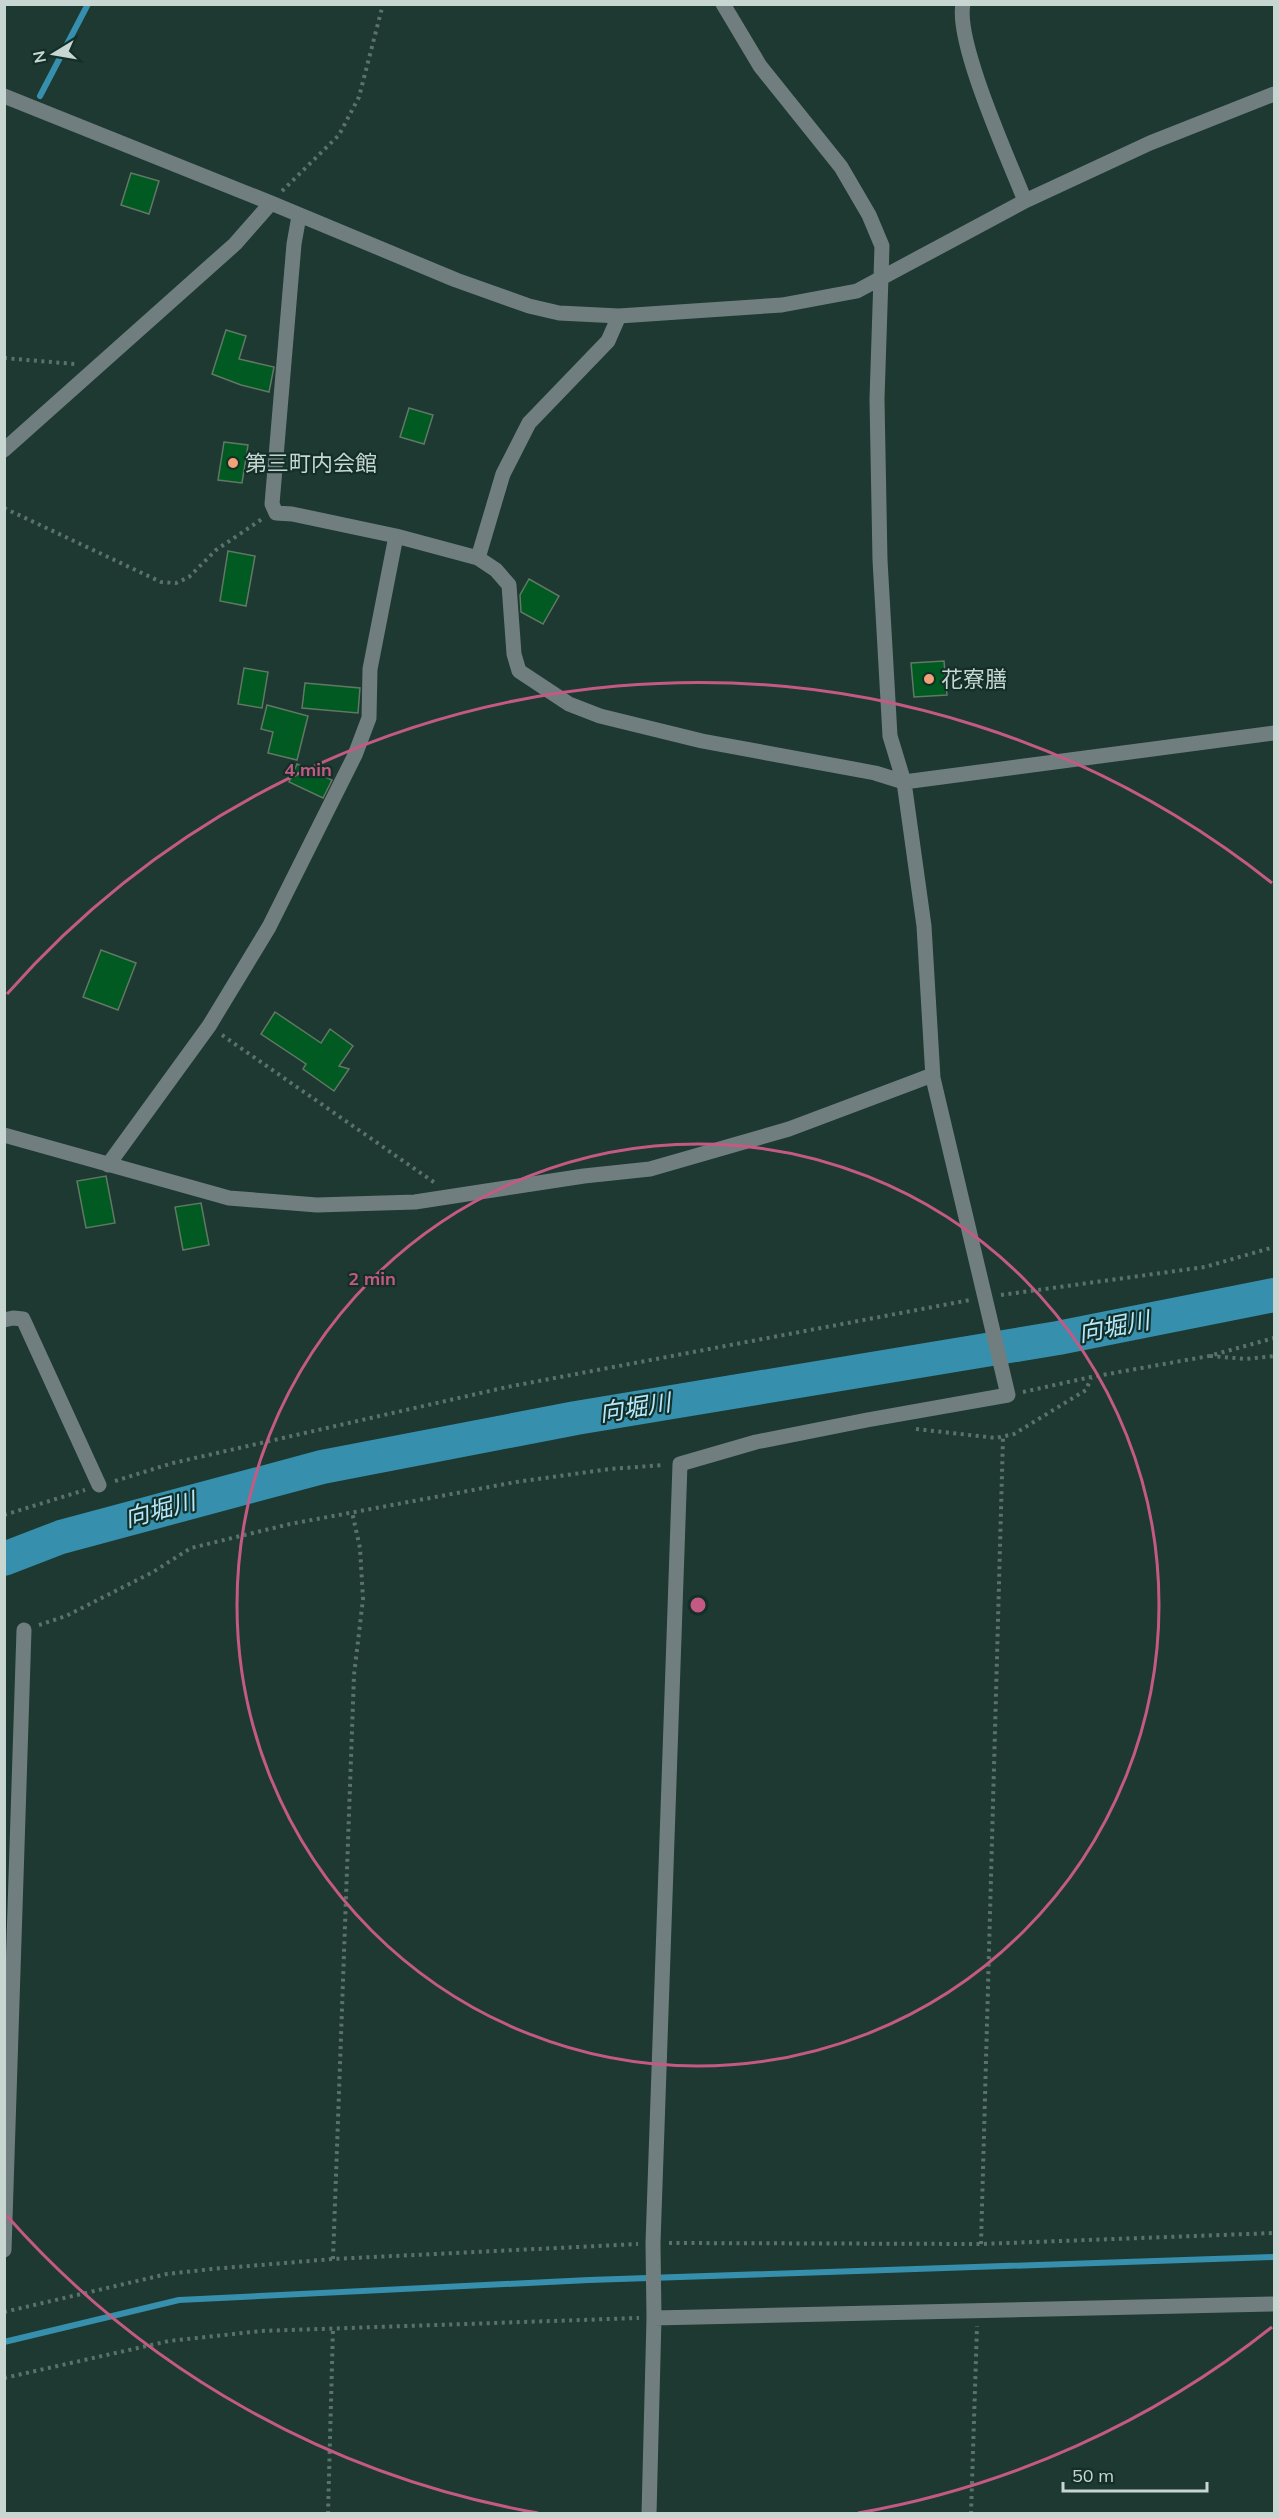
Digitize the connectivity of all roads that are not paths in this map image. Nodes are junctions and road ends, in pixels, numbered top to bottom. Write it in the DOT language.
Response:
graph roads {
  1 [pos="723,4"];
  2 [pos="963,4"];
  3 [pos="1275,94"];
  4 [pos="4,96"];
  5 [pos="1025,201"];
  6 [pos="271,203"];
  7 [pos="299,216"];
  8 [pos="881,277"];
  9 [pos="619,316"];
  10 [pos="4,450"];
  11 [pos="396,536"];
  12 [pos="478,558"];
  13 [pos="1275,733"];
  14 [pos="904,782"];
  15 [pos="933,1078"];
  16 [pos="4,1135"];
  17 [pos="108,1165"];
  18 [pos="4,1320"];
  19 [pos="99,1485"];
  20 [pos="24,1630"];
  21 [pos="4,2250"];
  22 [pos="1275,2304"];
  23 [pos="654,2312"];
  24 [pos="649,2514"];
  1 -- 8 [label="street"];
  2 -- 5 [label="street"];
  3 -- 5 [label="street"];
  4 -- 6 [label="street"];
  5 -- 8 [label="street"];
  6 -- 7 [label="street"];
  6 -- 10 [label="street"];
  7 -- 9 [label="street"];
  7 -- 11 [label="street"];
  8 -- 9 [label="street"];
  8 -- 14 [label="street"];
  9 -- 12 [label="street"];
  11 -- 12 [label="street"];
  11 -- 17 [label="street"];
  12 -- 14 [label="street"];
  13 -- 14 [label="street"];
  14 -- 15 [label="street"];
  15 -- 17 [label="street"];
  15 -- 23 [label="street"];
  16 -- 17 [label="street"];
  18 -- 19 [label="street"];
  20 -- 21 [label="street"];
  22 -- 23 [label="street"];
  23 -- 24 [label="street"];
}
